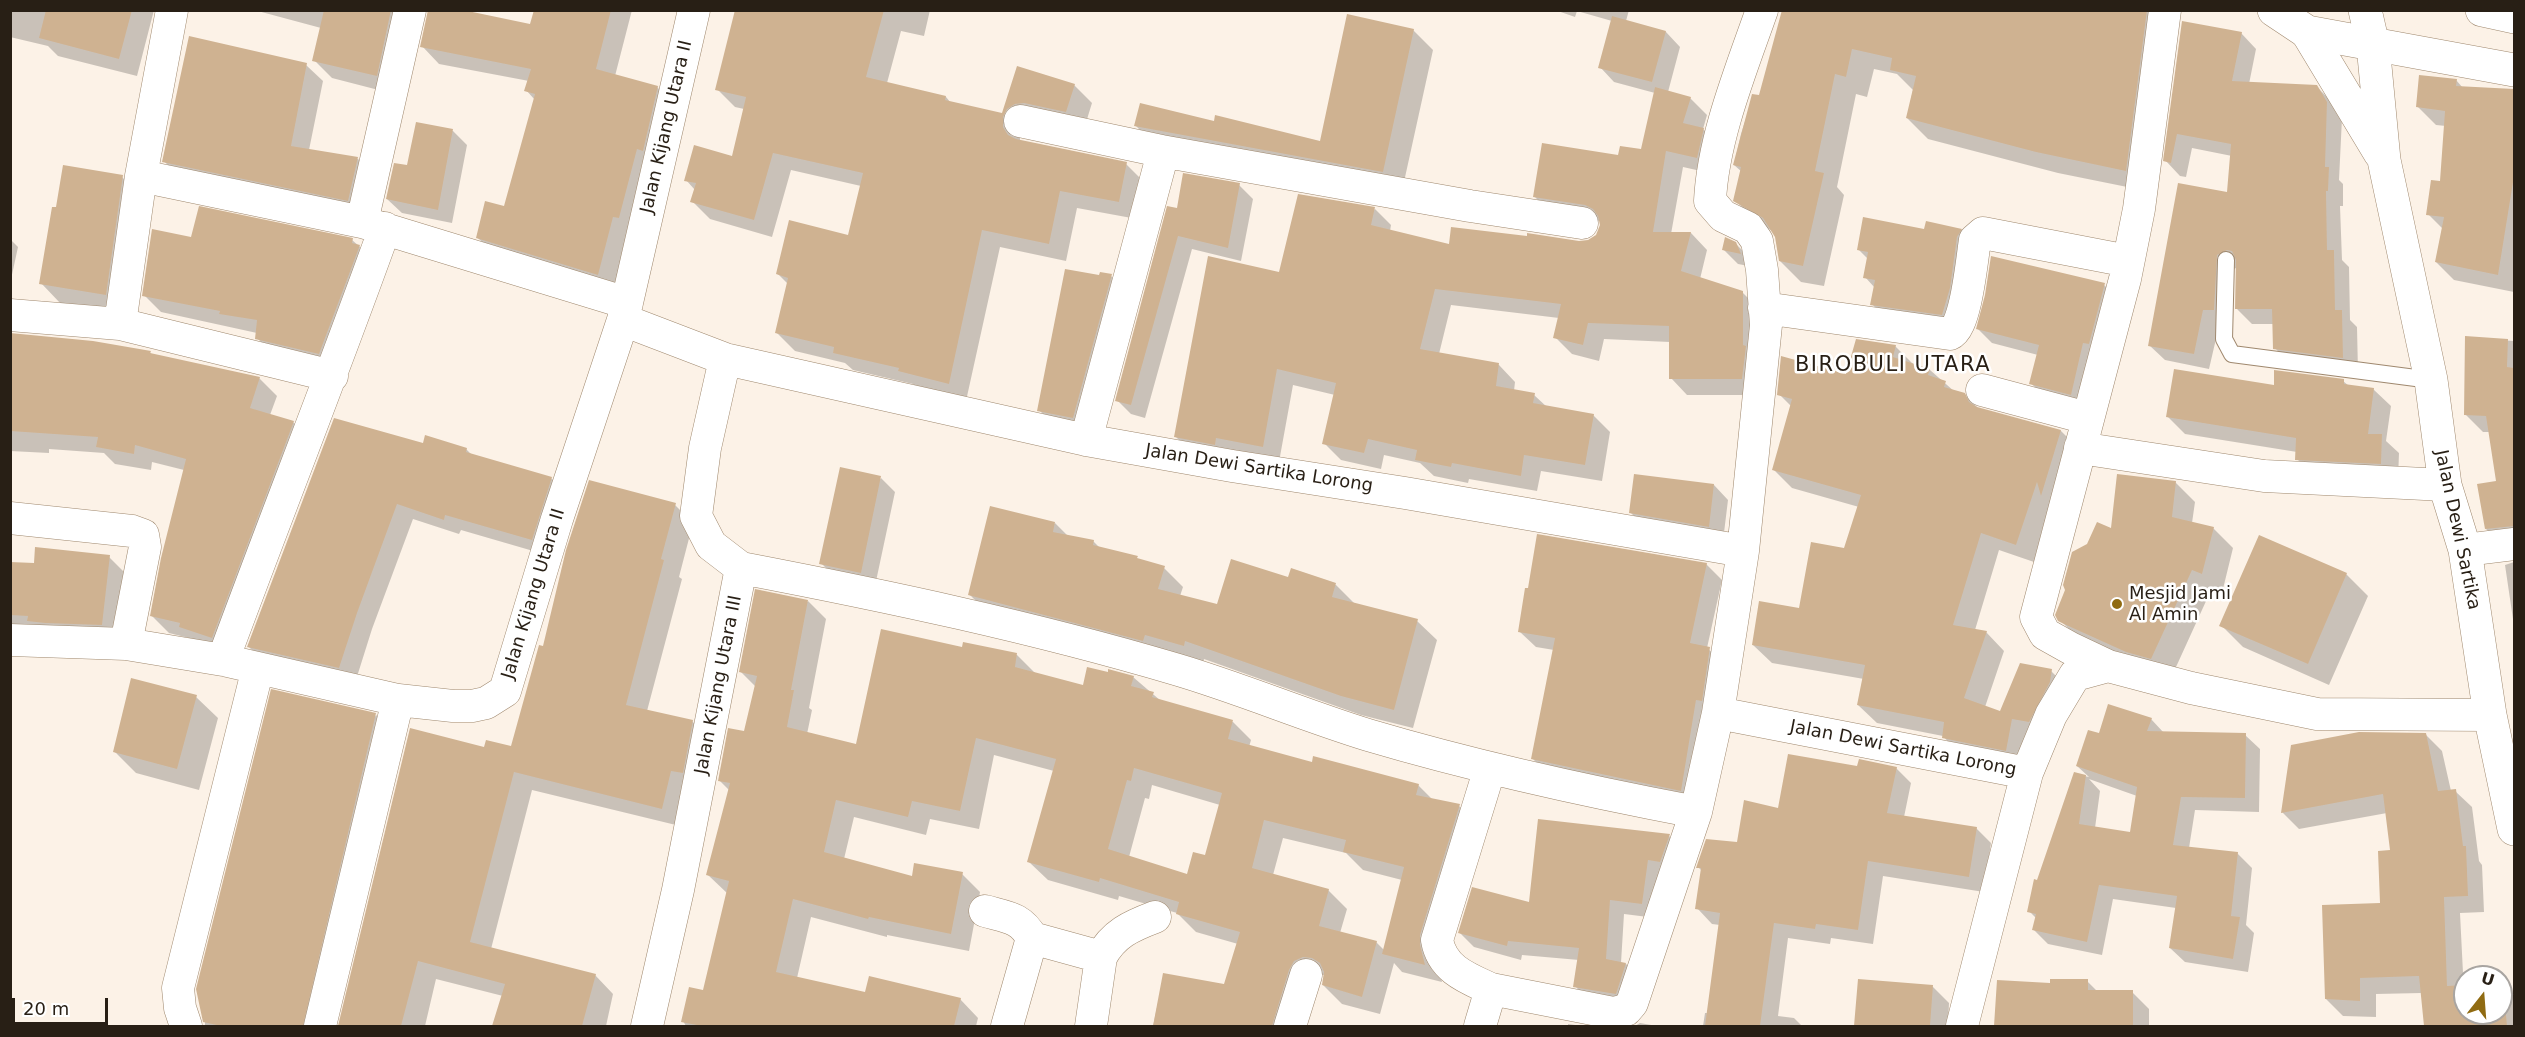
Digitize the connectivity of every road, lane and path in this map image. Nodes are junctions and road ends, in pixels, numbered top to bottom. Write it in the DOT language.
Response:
graph roads {
  1 [pos="172,10"];
  2 [pos="410,10"];
  3 [pos="694,10"];
  4 [pos="1762,10"];
  5 [pos="2165,10"];
  6 [pos="2274,10"];
  7 [pos="2366,10"];
  8 [pos="2482,10"];
  9 [pos="2514,17"];
  10 [pos="2305,21"];
  11 [pos="2373,45"];
  12 [pos="2514,70"];
  13 [pos="1020,121"];
  14 [pos="1161,151"];
  15 [pos="2384,160"];
  16 [pos="141,176"];
  17 [pos="1582,223"];
  18 [pos="374,225"];
  19 [pos="2226,260"];
  20 [pos="2128,261"];
  21 [pos="1764,308"];
  22 [pos="625,312"];
  23 [pos="10,315"];
  24 [pos="120,324"];
  25 [pos="725,359"];
  26 [pos="332,376"];
  27 [pos="2431,380"];
  28 [pos="1982,390"];
  29 [pos="2087,418"];
  30 [pos="1086,440"];
  31 [pos="2080,448"];
  32 [pos="2445,485"];
  33 [pos="10,518"];
  34 [pos="2514,544"];
  35 [pos="2465,550"];
  36 [pos="1743,551"];
  37 [pos="741,568"];
  38 [pos="10,640"];
  39 [pos="126,644"];
  40 [pos="223,660"];
  41 [pos="2108,666"];
  42 [pos="258,668"];
  43 [pos="398,700"];
  44 [pos="1718,713"];
  45 [pos="2490,715"];
  46 [pos="1490,768"];
  47 [pos="2027,773"];
  48 [pos="1696,813"];
  49 [pos="2514,829"];
  50 [pos="985,911"];
  51 [pos="1155,917"];
  52 [pos="1032,938"];
  53 [pos="1101,957"];
  54 [pos="1306,975"];
  55 [pos="1491,989"];
  56 [pos="186,1026"];
  57 [pos="320,1026"];
  58 [pos="647,1026"];
  59 [pos="1008,1026"];
  60 [pos="1092,1026"];
  61 [pos="1290,1026"];
  62 [pos="1480,1026"];
  63 [pos="1962,1026"];
  1 -- 16 [label="street"];
  2 -- 18 [label="street"];
  3 -- 22 [label="street, Jalan Kijang Utara II"];
  4 -- 21 [label="street"];
  5 -- 20 [label="street"];
  6 -- 10 [label="main road"];
  7 -- 11 [label="main road"];
  8 -- 9 [label="main road"];
  10 -- 11 [label="main road"];
  10 -- 15 [label="main road"];
  11 -- 12 [label="main road"];
  11 -- 15 [label="main road"];
  13 -- 14 [label="street"];
  14 -- 17 [label="street"];
  14 -- 30 [label="street"];
  15 -- 27 [label="main road, Jalan Dewi Sartika"];
  16 -- 18 [label="street, Jalan Dewi Sartika Lorong"];
  16 -- 24 [label="street"];
  18 -- 22 [label="street, Jalan Dewi Sartika Lorong"];
  18 -- 26 [label="street"];
  19 -- 27 [label="lane"];
  20 -- 21 [label="street"];
  20 -- 29 [label="street"];
  21 -- 36 [label="street"];
  22 -- 25 [label="street, Jalan Dewi Sartika Lorong"];
  22 -- 43 [label="street, Jalan Kijang Utara II"];
  23 -- 24 [label="street"];
  24 -- 26 [label="street"];
  25 -- 30 [label="street, Jalan Dewi Sartika Lorong"];
  25 -- 37 [label="street"];
  26 -- 40 [label="street"];
  27 -- 32 [label="main road, Jalan Dewi Sartika"];
  28 -- 29 [label="street"];
  29 -- 31 [label="street"];
  30 -- 36 [label="street, Jalan Dewi Sartika Lorong"];
  31 -- 32 [label="street"];
  31 -- 41 [label="street"];
  32 -- 35 [label="main road, Jalan Dewi Sartika"];
  33 -- 39 [label="street"];
  34 -- 35 [label="street"];
  35 -- 45 [label="main road, Jalan Dewi Sartika"];
  36 -- 44 [label="street"];
  37 -- 46 [label="street"];
  37 -- 58 [label="street, Jalan Kijang Utara III"];
  38 -- 39 [label="street, Jalan Kijang Utara II"];
  39 -- 40 [label="street, Jalan Kijang Utara II"];
  40 -- 42 [label="street, Jalan Kijang Utara II"];
  41 -- 45 [label="street"];
  41 -- 47 [label="street, Jalan Dewi Sartika Lorong"];
  42 -- 43 [label="street, Jalan Kijang Utara II"];
  42 -- 56 [label="street"];
  43 -- 57 [label="street"];
  44 -- 47 [label="street, Jalan Dewi Sartika Lorong"];
  44 -- 48 [label="street"];
  45 -- 49 [label="main road, Jalan Dewi Sartika"];
  46 -- 48 [label="street"];
  46 -- 55 [label="street"];
  47 -- 63 [label="street"];
  48 -- 55 [label="street"];
  50 -- 52 [label="street"];
  51 -- 53 [label="street"];
  52 -- 53 [label="street"];
  52 -- 59 [label="street"];
  53 -- 60 [label="street"];
  54 -- 61 [label="street"];
  55 -- 62 [label="street"];
}
